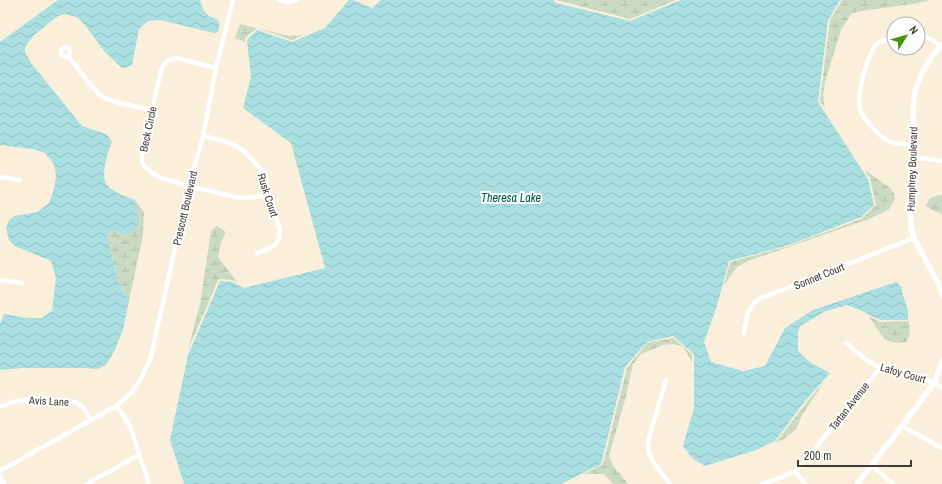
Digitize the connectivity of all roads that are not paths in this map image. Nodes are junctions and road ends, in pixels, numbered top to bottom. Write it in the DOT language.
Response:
graph roads {
  1 [pos="233,0"];
  2 [pos="279,0"];
  3 [pos="297,0"];
  4 [pos="926,36"];
  5 [pos="886,40"];
  6 [pos="941,45"];
  7 [pos="68,56"];
  8 [pos="216,68"];
  9 [pos="152,110"];
  10 [pos="203,136"];
  11 [pos="912,144"];
  12 [pos="911,157"];
  13 [pos="942,161"];
  14 [pos="0,178"];
  15 [pos="19,180"];
  16 [pos="189,186"];
  17 [pos="269,194"];
  18 [pos="914,238"];
  19 [pos="257,253"];
  20 [pos="0,280"];
  21 [pos="22,283"];
  22 [pos="941,287"];
  23 [pos="942,295"];
  24 [pos="744,333"];
  25 [pos="846,343"];
  26 [pos="942,361"];
  27 [pos="880,368"];
  28 [pos="666,380"];
  29 [pos="934,383"];
  30 [pos="942,388"];
  31 [pos="116,406"];
  32 [pos="0,407"];
  33 [pos="91,419"];
  34 [pos="902,426"];
  35 [pos="942,448"];
  36 [pos="139,455"];
  37 [pos="872,466"];
  38 [pos="0,471"];
  39 [pos="795,471"];
  40 [pos="0,477"];
  41 [pos="4,484"];
  42 [pos="87,484"];
  43 [pos="149,484"];
  44 [pos="670,484"];
  45 [pos="762,484"];
  46 [pos="804,484"];
  47 [pos="857,484"];
  48 [pos="893,484"];
  1 -- 8 [label="street, Prescott Boulevard"];
  2 -- 3 [label="street"];
  4 -- 6 [label="street"];
  5 -- 11 [label="street"];
  6 -- 11 [label="street, Humphrey Boulevard"];
  7 -- 9 [label="street"];
  8 -- 9 [label="street, Beck Circle"];
  8 -- 10 [label="street, Prescott Boulevard"];
  9 -- 16 [label="street, Beck Circle"];
  10 -- 16 [label="street, Prescott Boulevard"];
  10 -- 17 [label="street, Rusk Court"];
  11 -- 12 [label="street, Humphrey Boulevard"];
  12 -- 13 [label="street"];
  12 -- 18 [label="street, Humphrey Boulevard"];
  14 -- 15 [label="street"];
  16 -- 17 [label="street, Beck Circle"];
  16 -- 31 [label="street, Prescott Boulevard"];
  17 -- 19 [label="street, Rusk Court"];
  18 -- 22 [label="street, Humphrey Boulevard"];
  18 -- 24 [label="street, Sonnet Court"];
  20 -- 21 [label="street"];
  22 -- 23 [label="street, Humphrey Boulevard"];
  25 -- 27 [label="street, Lafoy Court"];
  26 -- 29 [label="street"];
  27 -- 29 [label="street, Lafoy Court"];
  27 -- 39 [label="street, Tartan Avenue"];
  28 -- 44 [label="street"];
  29 -- 30 [label="street, Lafoy Court"];
  29 -- 34 [label="street"];
  31 -- 33 [label="street, Prescott Boulevard"];
  31 -- 36 [label="street"];
  32 -- 33 [label="street, Avis Lane"];
  33 -- 38 [label="street"];
  34 -- 35 [label="street"];
  34 -- 37 [label="street"];
  36 -- 42 [label="street"];
  36 -- 43 [label="street"];
  37 -- 47 [label="street"];
  37 -- 48 [label="street"];
  39 -- 45 [label="street, Tartan Avenue"];
  39 -- 46 [label="street"];
  40 -- 41 [label="street"];
}
